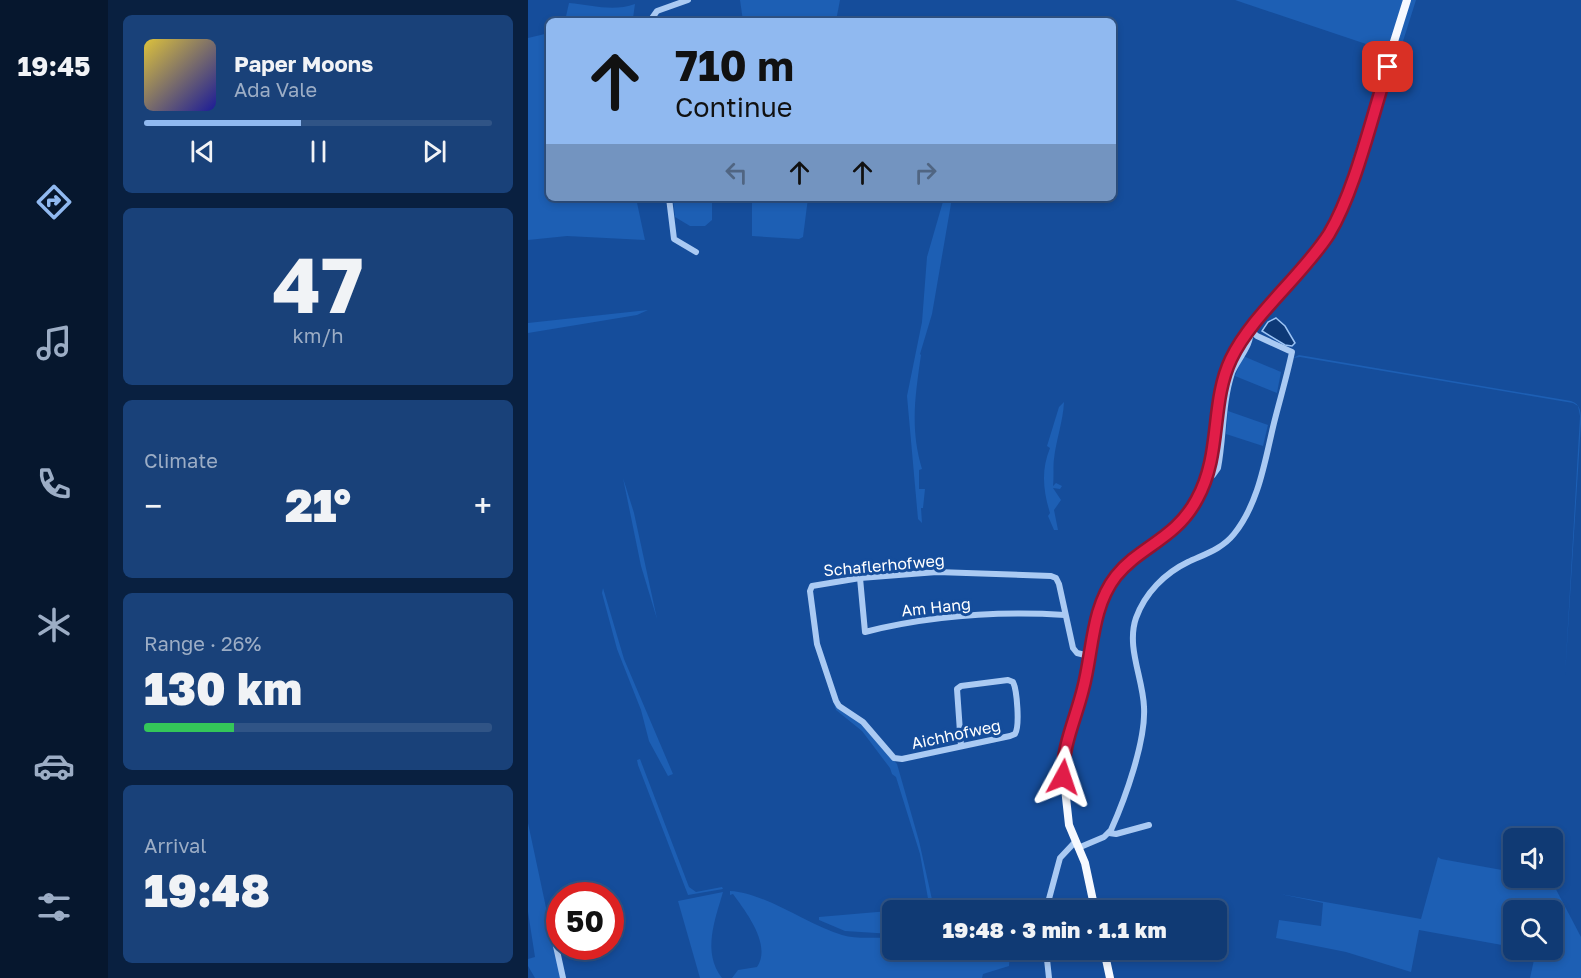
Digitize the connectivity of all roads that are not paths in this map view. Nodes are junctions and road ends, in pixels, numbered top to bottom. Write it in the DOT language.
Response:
graph roads {
  1 [pos="688,0"];
  2 [pos="1407,0"];
  3 [pos="652,18"];
  4 [pos="669,201"];
  5 [pos="696,252"];
  6 [pos="1250,330"];
  7 [pos="860,578"];
  8 [pos="1065,615"];
  9 [pos="1089,656"];
  10 [pos="961,746"];
  11 [pos="897,759"];
  12 [pos="1149,825"];
  13 [pos="1109,833"];
  14 [pos="1076,845"];
  15 [pos="1049,900"];
  16 [pos="1093,900"];
  17 [pos="559,960"];
  18 [pos="1047,960"];
  19 [pos="1106,960"];
  20 [pos="563,978"];
  21 [pos="1049,978"];
  22 [pos="1110,978"];
  1 -- 3 [label="street"];
  2 -- 6 [label="main road"];
  4 -- 5 [label="street"];
  6 -- 9 [label="main road"];
  6 -- 13 [label="street"];
  7 -- 8 [label="street, Schaflerhofweg"];
  7 -- 8 [label="street, Am Hang"];
  7 -- 11 [label="street, Schaflerhofweg"];
  8 -- 9 [label="street"];
  9 -- 14 [label="main road"];
  10 -- 10 [label="street, Aichhofweg"];
  10 -- 11 [label="street, Aichhofweg"];
  12 -- 13 [label="street"];
  13 -- 14 [label="street"];
  14 -- 15 [label="street"];
  14 -- 16 [label="main road"];
  17 -- 20 [label="street"];
  18 -- 21 [label="street"];
  19 -- 22 [label="main road"];
}
